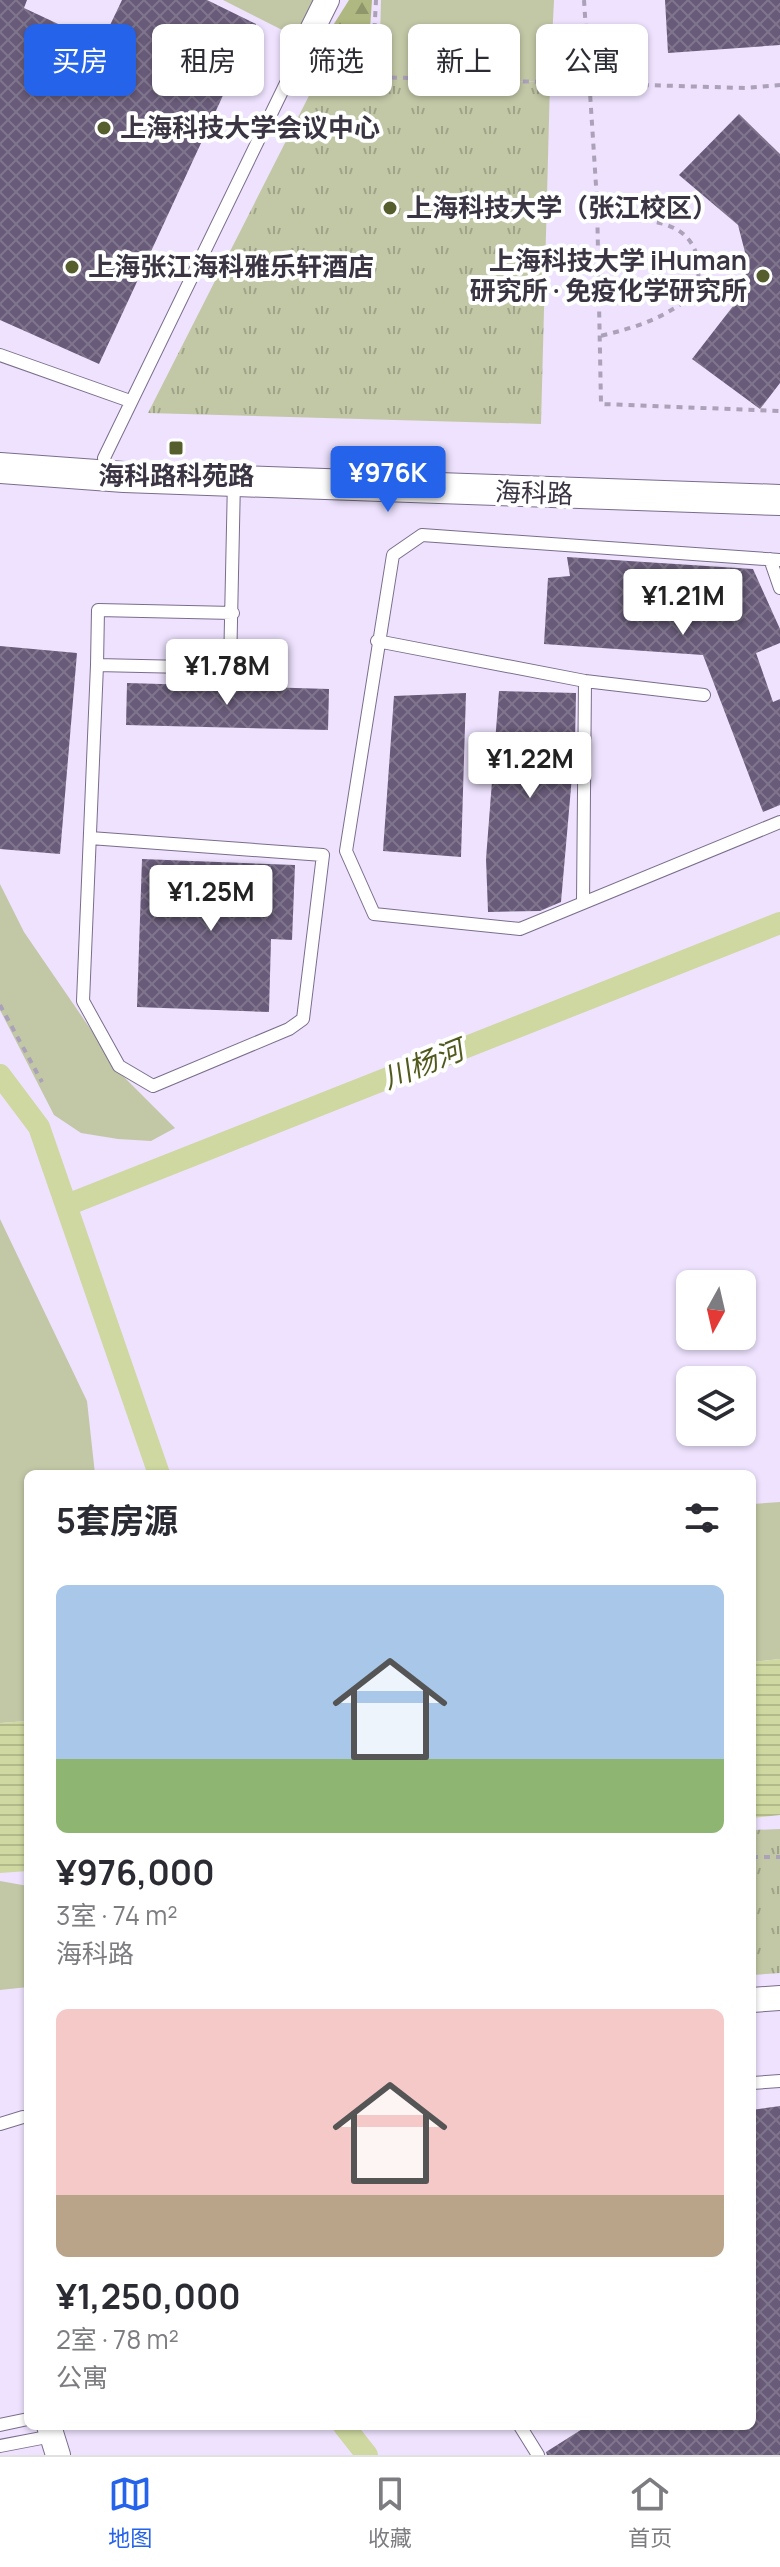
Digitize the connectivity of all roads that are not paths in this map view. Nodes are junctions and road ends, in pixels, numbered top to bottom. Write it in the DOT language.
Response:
graph roads {
  1 [pos="327,0"];
  2 [pos="315,24"];
  3 [pos="280,92"];
  4 [pos="0,355"];
  5 [pos="130,401"];
  6 [pos="0,450"];
  7 [pos="104,458"];
  8 [pos="0,468"];
  9 [pos="234,480"];
  10 [pos="780,482"];
  11 [pos="780,500"];
  12 [pos="775,559"];
  13 [pos="780,588"];
  14 [pos="233,613"];
  15 [pos="377,641"];
  16 [pos="97,665"];
  17 [pos="585,681"];
  18 [pos="704,695"];
  19 [pos="780,822"];
  20 [pos="90,838"];
  21 [pos="583,903"];
  22 [pos="780,1998"];
  23 [pos="756,2000"];
  24 [pos="780,2081"];
  25 [pos="756,2083"];
  26 [pos="23,2117"];
  27 [pos="0,2124"];
  28 [pos="24,2420"];
  29 [pos="0,2425"];
  30 [pos="522,2430"];
  31 [pos="53,2439"];
  32 [pos="0,2446"];
  33 [pos="538,2455"];
  1 -- 2 [label="street"];
  3 -- 5 [label="lane"];
  4 -- 5 [label="lane"];
  5 -- 7 [label="lane"];
  6 -- 7 [label="street, 海科路"];
  7 -- 10 [label="street, 海科路"];
  8 -- 9 [label="street, 海科路"];
  9 -- 11 [label="street, 海科路"];
  9 -- 14 [label="lane"];
  12 -- 13 [label="lane"];
  12 -- 15 [label="lane"];
  14 -- 16 [label="lane"];
  14 -- 16 [label="lane"];
  15 -- 17 [label="lane"];
  15 -- 21 [label="lane"];
  16 -- 20 [label="lane"];
  17 -- 18 [label="lane"];
  17 -- 21 [label="lane"];
  19 -- 21 [label="lane"];
  20 -- 20 [label="lane"];
  22 -- 23 [label="street"];
  24 -- 25 [label="lane"];
  26 -- 27 [label="lane"];
  28 -- 29 [label="lane"];
  30 -- 33 [label="lane"];
  31 -- 32 [label="lane"];
}
